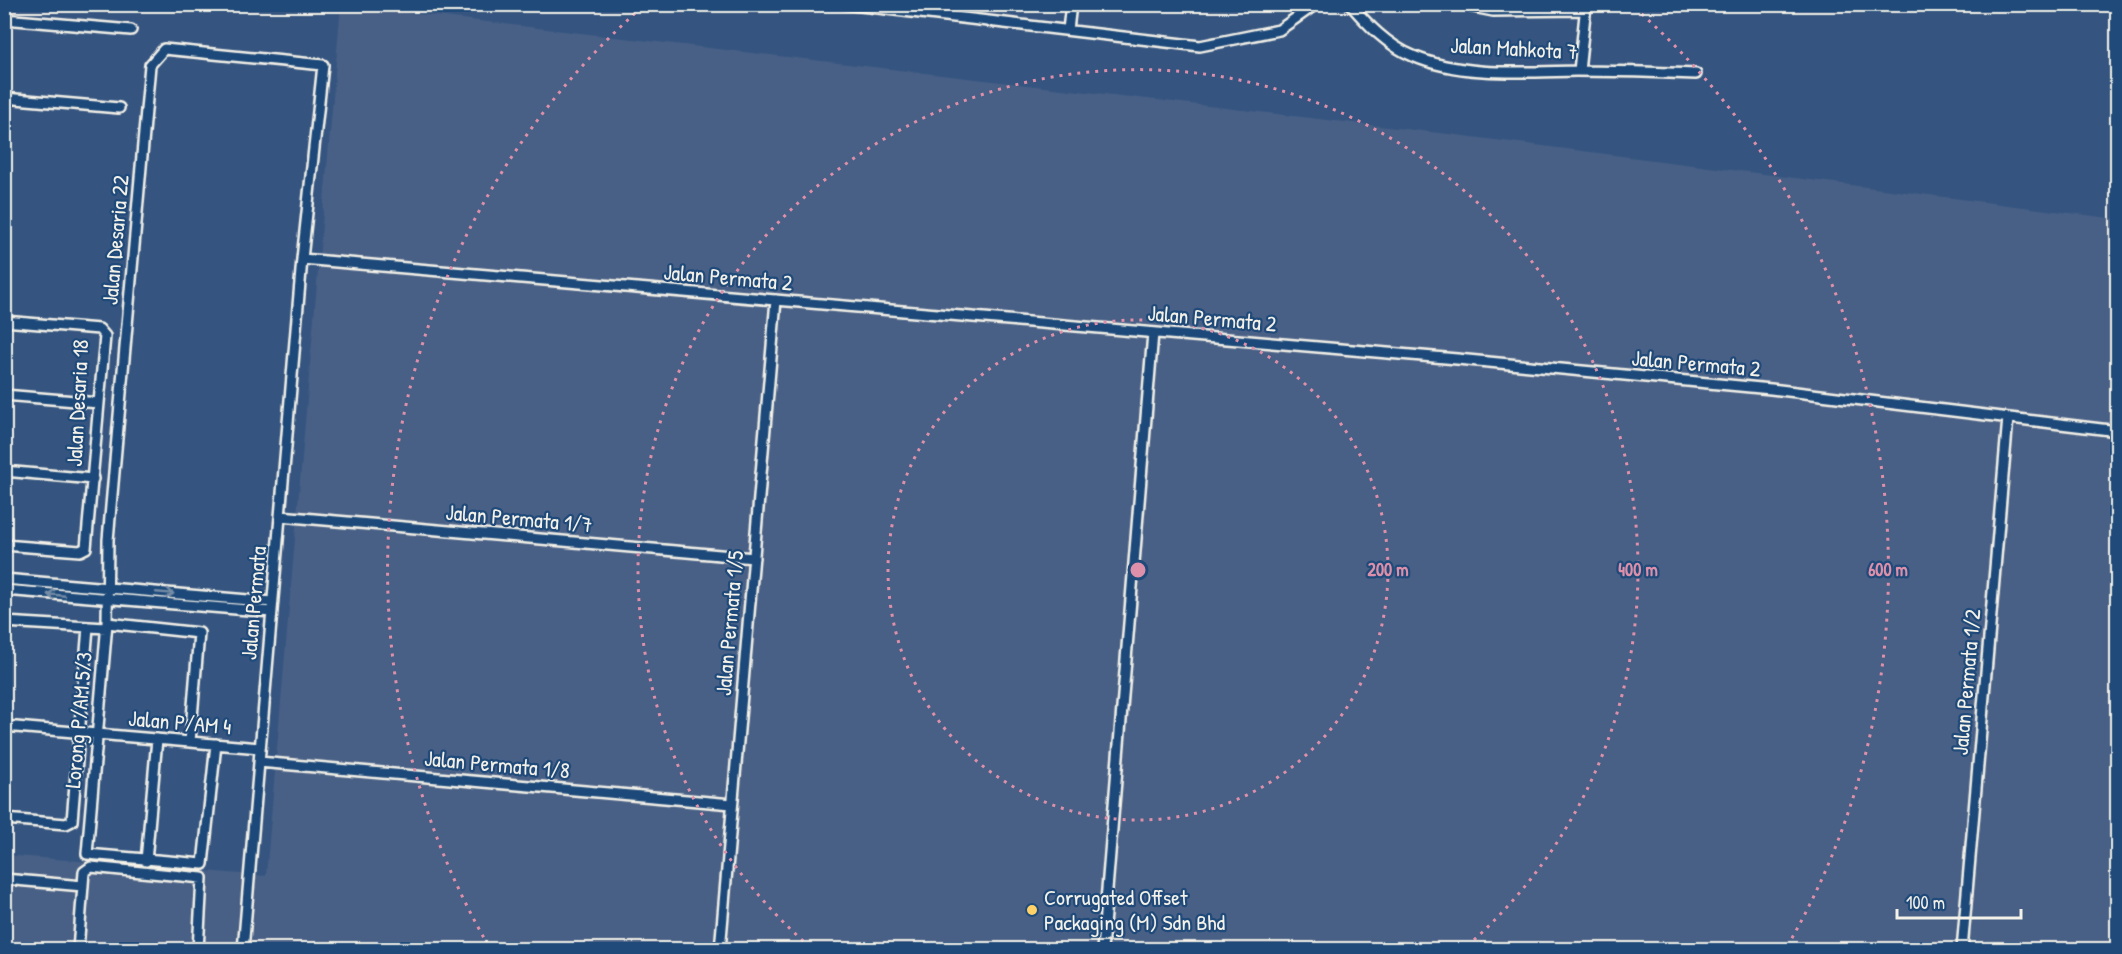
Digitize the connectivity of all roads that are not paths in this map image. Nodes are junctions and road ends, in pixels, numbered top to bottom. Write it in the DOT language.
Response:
graph roads {
  1 [pos="844,4"];
  2 [pos="1071,4"];
  3 [pos="1316,4"];
  4 [pos="1350,4"];
  5 [pos="1458,4"];
  6 [pos="1586,7"];
  7 [pos="4,19"];
  8 [pos="131,30"];
  9 [pos="1068,30"];
  10 [pos="323,65"];
  11 [pos="1579,71"];
  12 [pos="1695,74"];
  13 [pos="4,98"];
  14 [pos="119,108"];
  15 [pos="302,259"];
  16 [pos="776,300"];
  17 [pos="4,321"];
  18 [pos="1153,333"];
  19 [pos="4,396"];
  20 [pos="99,403"];
  21 [pos="2008,418"];
  22 [pos="2118,431"];
  23 [pos="4,471"];
  24 [pos="93,479"];
  25 [pos="280,516"];
  26 [pos="4,545"];
  27 [pos="754,558"];
  28 [pos="4,579"];
  29 [pos="107,588"];
  30 [pos="4,590"];
  31 [pos="107,599"];
  32 [pos="272,607"];
  33 [pos="4,622"];
  34 [pos="107,626"];
  35 [pos="88,627"];
  36 [pos="4,726"];
  37 [pos="80,732"];
  38 [pos="96,734"];
  39 [pos="157,739"];
  40 [pos="190,742"];
  41 [pos="216,744"];
  42 [pos="260,748"];
  43 [pos="259,762"];
  44 [pos="732,804"];
  45 [pos="4,819"];
  46 [pos="146,861"];
  47 [pos="4,879"];
  48 [pos="83,886"];
  49 [pos="78,950"];
  50 [pos="198,950"];
  51 [pos="243,950"];
  52 [pos="720,950"];
  53 [pos="1102,950"];
  54 [pos="1962,950"];
  1 -- 9 [label="street"];
  2 -- 9 [label="street"];
  3 -- 9 [label="street"];
  4 -- 11 [label="street, Jalan Mahkota 7"];
  5 -- 6 [label="street"];
  6 -- 11 [label="street"];
  7 -- 8 [label="street"];
  10 -- 15 [label="street, Jalan Permata"];
  10 -- 29 [label="street, Jalan Desaria 22"];
  11 -- 12 [label="street, Jalan Mahkota 7"];
  13 -- 14 [label="street"];
  15 -- 16 [label="street, Jalan Permata 2"];
  15 -- 25 [label="street, Jalan Permata"];
  16 -- 18 [label="street, Jalan Permata 2"];
  16 -- 27 [label="street, Jalan Permata 1/5"];
  17 -- 20 [label="street, Jalan Desaria 18"];
  18 -- 21 [label="street, Jalan Permata 2"];
  18 -- 53 [label="street"];
  19 -- 20 [label="street"];
  20 -- 24 [label="street, Jalan Desaria 18"];
  21 -- 22 [label="street, Jalan Permata 2"];
  21 -- 54 [label="street, Jalan Permata 1/2"];
  23 -- 24 [label="street"];
  24 -- 26 [label="street, Jalan Desaria 18"];
  25 -- 27 [label="street, Jalan Permata 1/7"];
  25 -- 32 [label="street, Jalan Permata"];
  27 -- 44 [label="street, Jalan Permata 1/5"];
  28 -- 29 [label="street"];
  29 -- 31 [label="street, Jalan Desaria 22"];
  29 -- 32 [label="street, one-way"];
  31 -- 30 [label="street, one-way"];
  31 -- 32 [label="street"];
  31 -- 34 [label="street, Lorong P/AM 5/3"];
  32 -- 42 [label="street, Jalan Permata"];
  33 -- 35 [label="street"];
  34 -- 35 [label="street"];
  34 -- 38 [label="street, Lorong P/AM 5/3"];
  34 -- 40 [label="street"];
  35 -- 37 [label="street"];
  36 -- 37 [label="street, Jalan P/AM 4"];
  37 -- 38 [label="street, Jalan P/AM 4"];
  37 -- 45 [label="street"];
  38 -- 39 [label="street, Jalan P/AM 4"];
  38 -- 46 [label="street, Lorong P/AM 5/3"];
  39 -- 40 [label="street, Jalan P/AM 4"];
  39 -- 46 [label="street"];
  40 -- 41 [label="street, Jalan P/AM 4"];
  41 -- 42 [label="street, Jalan P/AM 4"];
  41 -- 46 [label="street"];
  42 -- 43 [label="street, Jalan Permata"];
  43 -- 44 [label="street, Jalan Permata 1/8"];
  43 -- 51 [label="street, Jalan Permata"];
  44 -- 52 [label="street, Jalan Permata 1/5"];
  47 -- 48 [label="street"];
  48 -- 49 [label="street"];
  48 -- 50 [label="street"];
}
